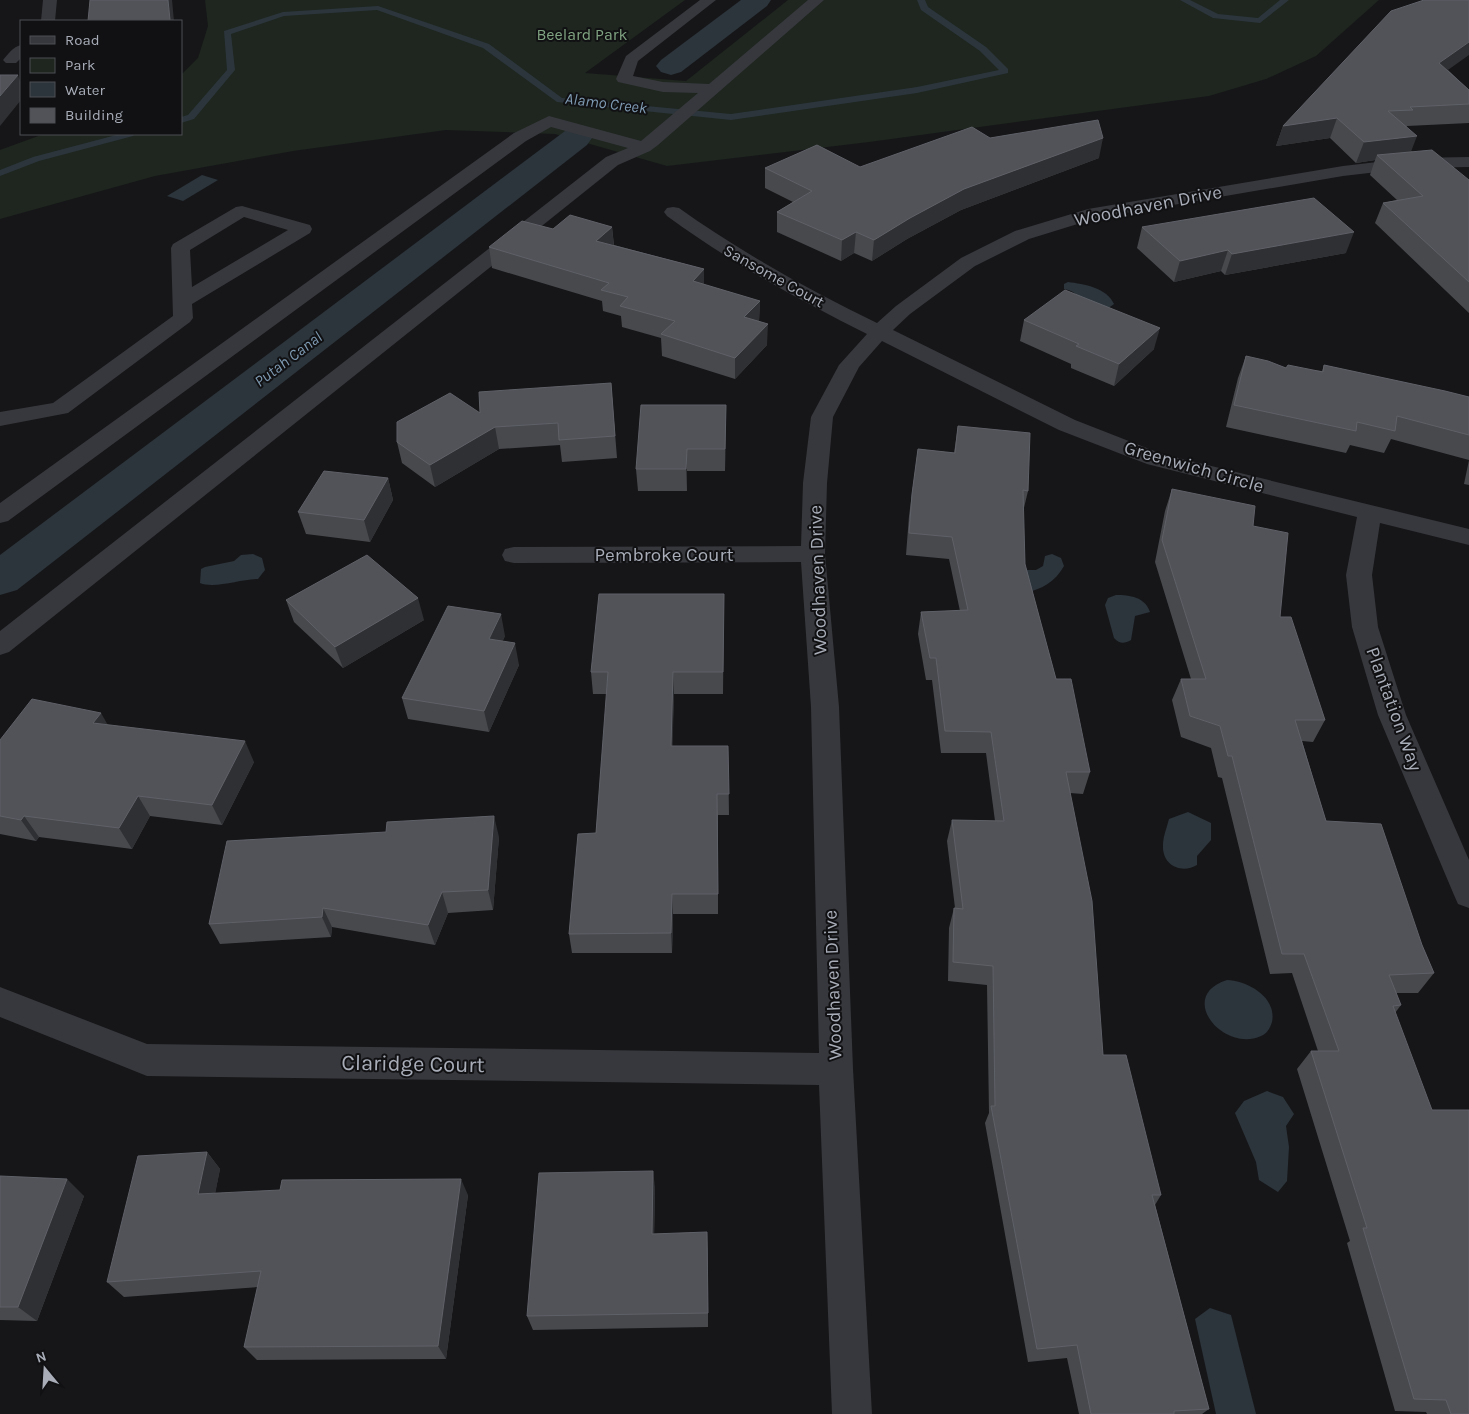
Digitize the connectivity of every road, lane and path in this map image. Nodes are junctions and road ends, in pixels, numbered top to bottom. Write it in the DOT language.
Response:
graph roads {
  1 [pos="50,0"];
  2 [pos="709,0"];
  3 [pos="817,0"];
  4 [pos="48,20"];
  5 [pos="708,93"];
  6 [pos="648,144"];
  7 [pos="1469,162"];
  8 [pos="673,212"];
  9 [pos="183,301"];
  10 [pos="879,332"];
  11 [pos="0,420"];
  12 [pos="1370,514"];
  13 [pos="0,516"];
  14 [pos="1469,537"];
  15 [pos="813,554"];
  16 [pos="514,555"];
  17 [pos="0,645"];
  18 [pos="1469,895"];
  19 [pos="0,1002"];
  20 [pos="836,1069"];
  21 [pos="852,1414"];
  1 -- 4 [label="street"];
  2 -- 5 [label="street"];
  3 -- 5 [label="street"];
  5 -- 6 [label="street"];
  6 -- 13 [label="street"];
  6 -- 17 [label="street"];
  7 -- 10 [label="street, Woodhaven Drive"];
  8 -- 10 [label="street, Sansome Court"];
  9 -- 9 [label="street"];
  9 -- 11 [label="street"];
  10 -- 12 [label="street, Greenwich Circle"];
  10 -- 15 [label="street, Woodhaven Drive"];
  12 -- 14 [label="street, Greenwich Circle"];
  12 -- 18 [label="street, Plantation Way"];
  15 -- 16 [label="street, Pembroke Court"];
  15 -- 20 [label="street, Woodhaven Drive"];
  19 -- 20 [label="street, Claridge Court"];
  20 -- 21 [label="street, Woodhaven Drive"];
}
